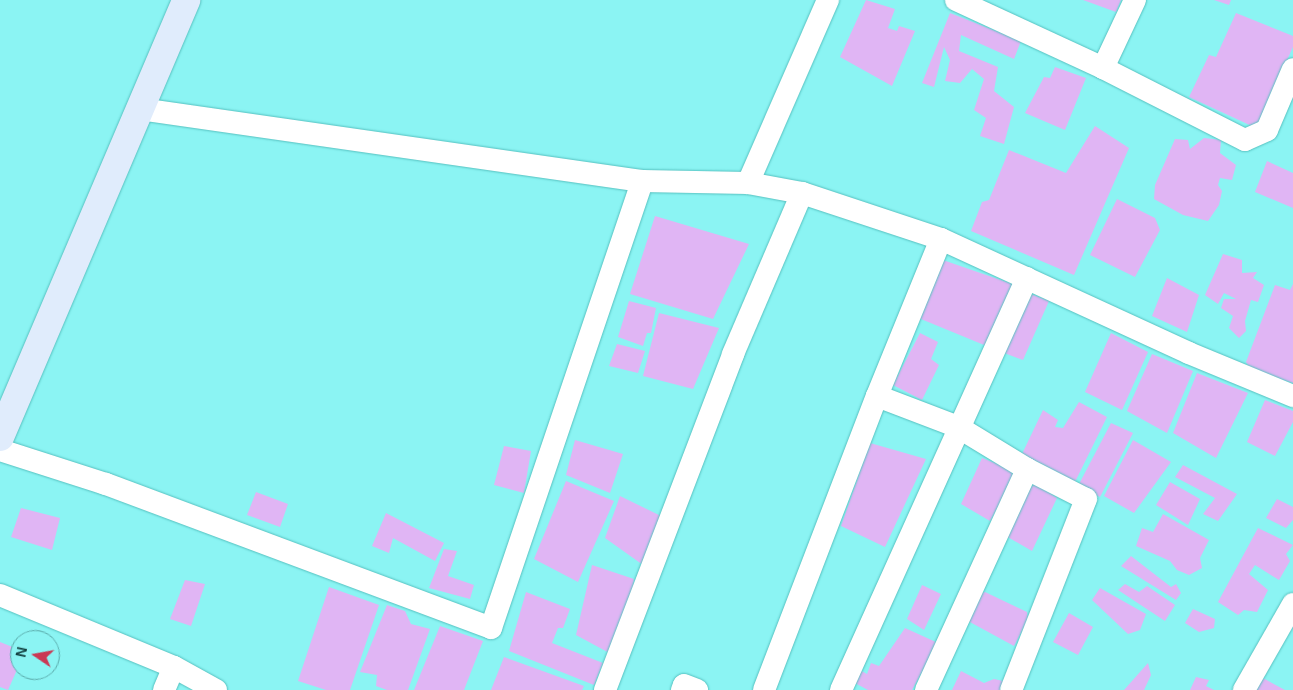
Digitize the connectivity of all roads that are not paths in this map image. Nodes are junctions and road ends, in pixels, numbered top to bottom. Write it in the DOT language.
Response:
graph roads {
  1 [pos="186,0"];
  2 [pos="828,0"];
  3 [pos="956,0"];
  4 [pos="1135,0"];
  5 [pos="1103,68"];
  6 [pos="1293,69"];
  7 [pos="140,109"];
  8 [pos="642,180"];
  9 [pos="748,183"];
  10 [pos="802,193"];
  11 [pos="941,239"];
  12 [pos="1027,278"];
  13 [pos="877,396"];
  14 [pos="1293,396"];
  15 [pos="958,427"];
  16 [pos="0,437"];
  17 [pos="0,450"];
  18 [pos="1027,469"];
  19 [pos="0,595"];
  20 [pos="1293,604"];
  21 [pos="174,666"];
  22 [pos="164,690"];
  23 [pos="216,690"];
  24 [pos="605,690"];
  25 [pos="682,690"];
  26 [pos="697,690"];
  27 [pos="764,690"];
  28 [pos="841,690"];
  29 [pos="926,690"];
  30 [pos="1011,690"];
  31 [pos="1244,690"];
  1 -- 7 [label="main road"];
  2 -- 9 [label="street"];
  3 -- 5 [label="street"];
  4 -- 5 [label="street"];
  5 -- 6 [label="street"];
  7 -- 8 [label="street"];
  7 -- 16 [label="main road"];
  8 -- 9 [label="street"];
  8 -- 17 [label="street"];
  9 -- 10 [label="street"];
  10 -- 11 [label="street"];
  10 -- 24 [label="street"];
  11 -- 12 [label="street"];
  11 -- 13 [label="street"];
  12 -- 14 [label="street"];
  12 -- 15 [label="street"];
  13 -- 15 [label="street"];
  13 -- 27 [label="street"];
  15 -- 18 [label="street"];
  15 -- 28 [label="street"];
  18 -- 29 [label="street"];
  18 -- 30 [label="street"];
  19 -- 21 [label="street"];
  20 -- 31 [label="street"];
  21 -- 22 [label="street"];
  21 -- 23 [label="street"];
  25 -- 26 [label="street"];
}
